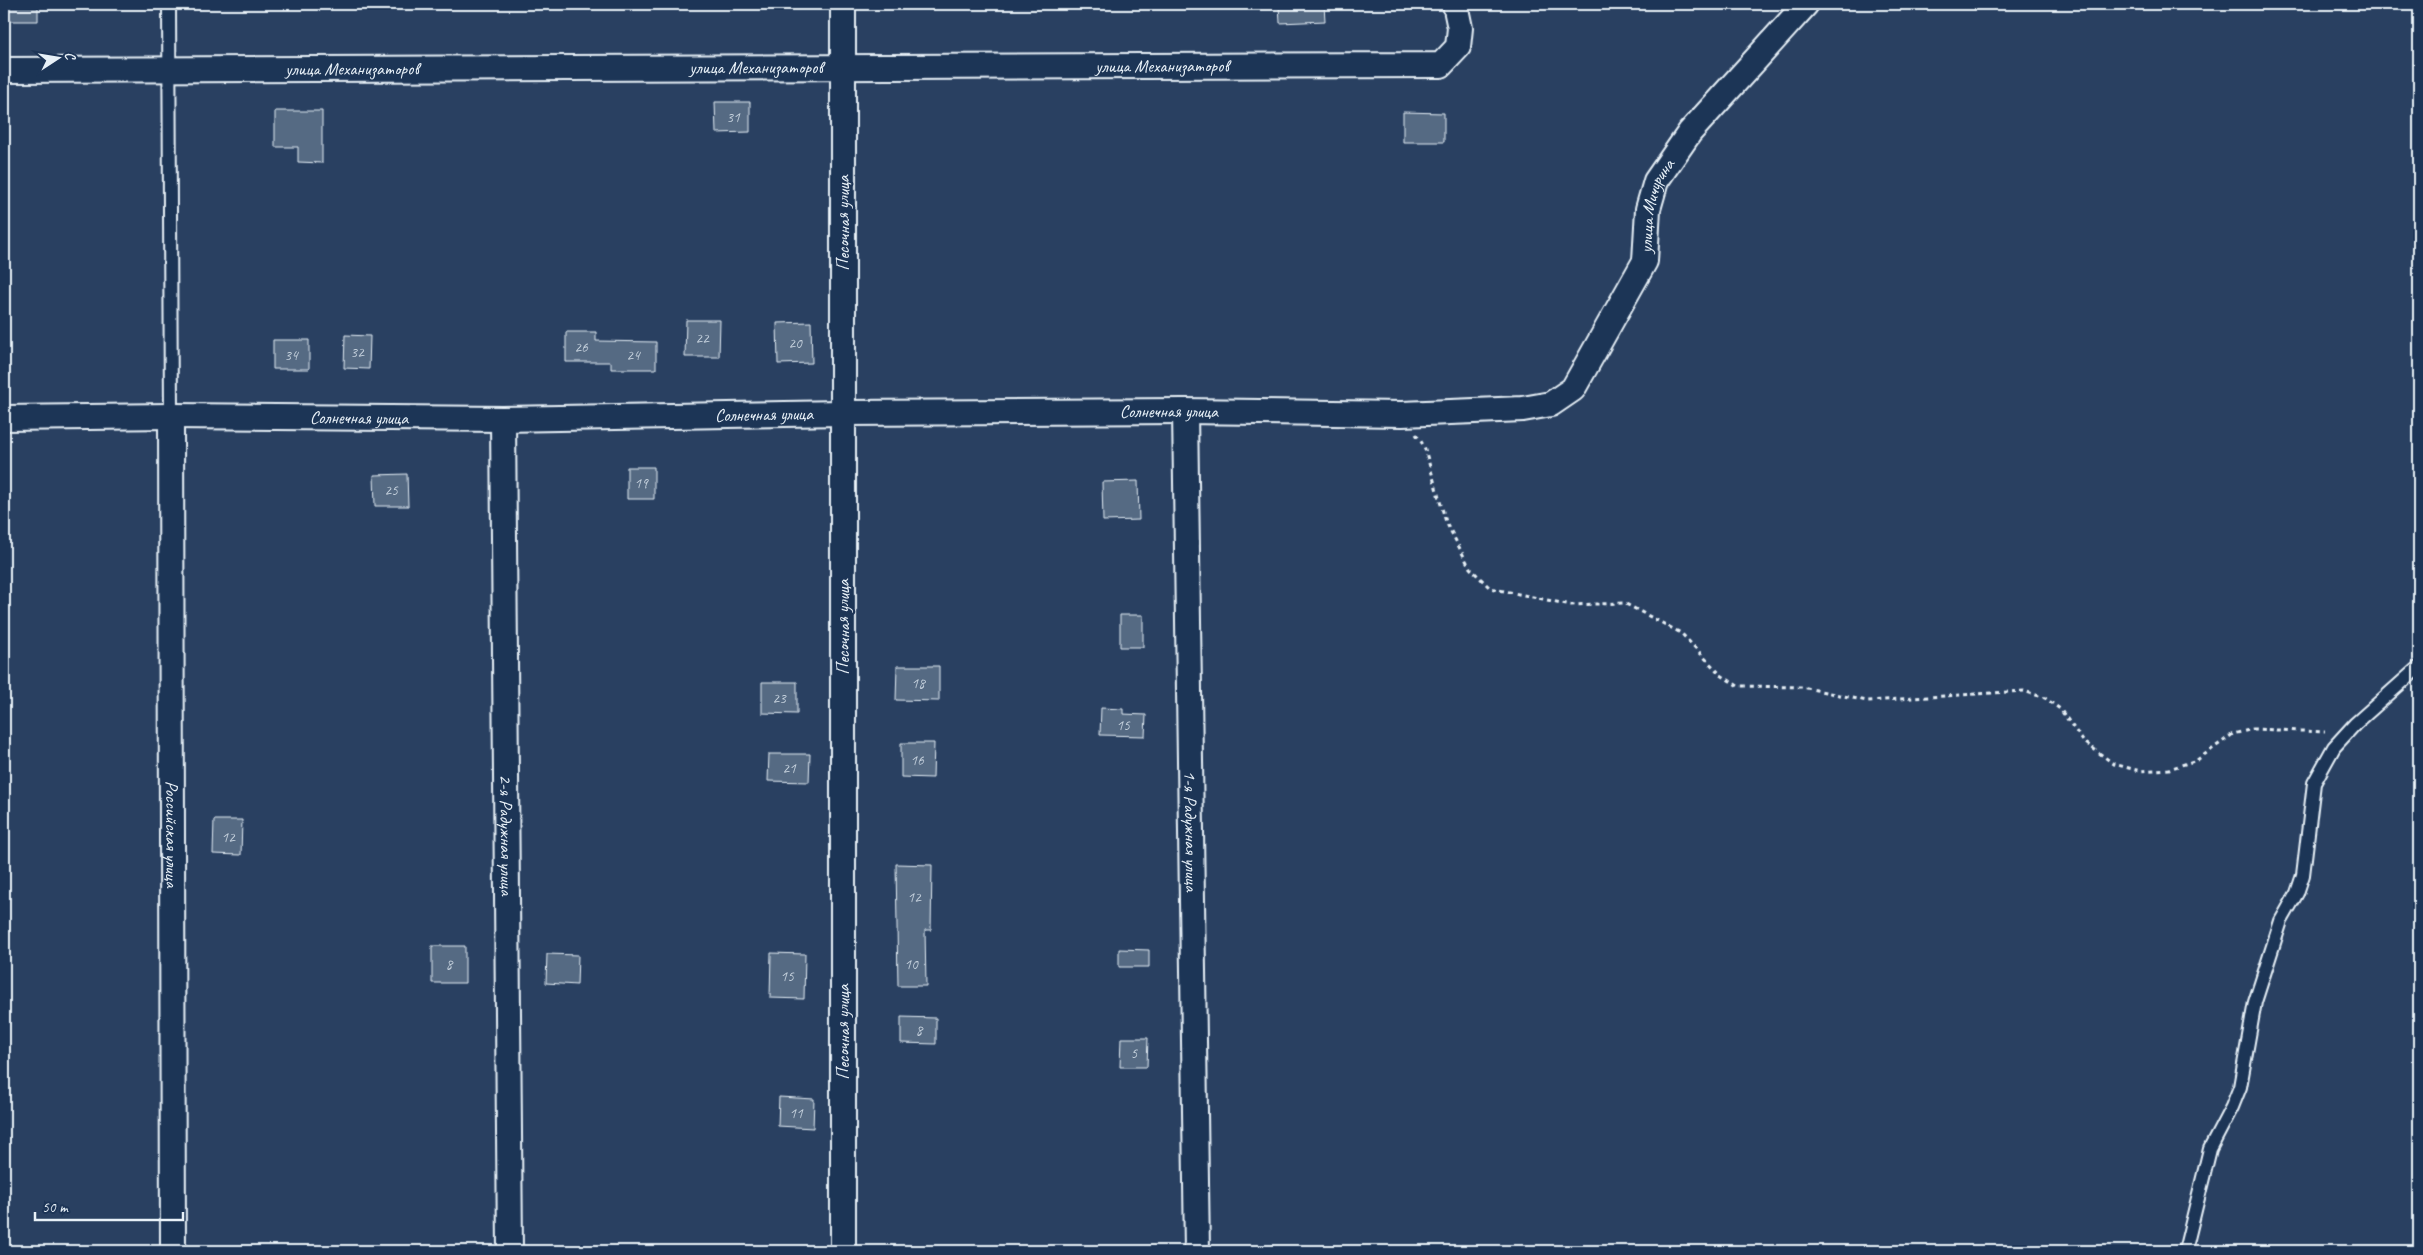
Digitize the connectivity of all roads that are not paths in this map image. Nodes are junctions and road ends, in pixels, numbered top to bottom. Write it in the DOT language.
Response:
graph roads {
  1 [pos="169,4"];
  2 [pos="843,4"];
  3 [pos="1455,4"];
  4 [pos="1806,4"];
  5 [pos="843,68"];
  6 [pos="4,70"];
  7 [pos="169,71"];
  8 [pos="1523,409"];
  9 [pos="1185,412"];
  10 [pos="842,413"];
  11 [pos="171,416"];
  12 [pos="4,418"];
  13 [pos="502,419"];
  14 [pos="2419,667"];
  15 [pos="173,1251"];
  16 [pos="510,1251"];
  17 [pos="843,1251"];
  18 [pos="1197,1251"];
  19 [pos="2185,1251"];
  1 -- 7 [label="lane"];
  2 -- 5 [label="street, Песочная улица"];
  3 -- 5 [label="street, улица Механизаторов"];
  4 -- 8 [label="street, улица Мичурина"];
  5 -- 7 [label="street, улица Механизаторов"];
  5 -- 10 [label="street, Песочная улица"];
  6 -- 7 [label="street, улица Механизаторов"];
  7 -- 11 [label="lane"];
  8 -- 9 [label="street, Солнечная улица"];
  9 -- 10 [label="street, Солнечная улица"];
  9 -- 18 [label="street, 1-я Радужная улица"];
  10 -- 13 [label="street, Солнечная улица"];
  10 -- 17 [label="street, Песочная улица"];
  11 -- 12 [label="street, Солнечная улица"];
  11 -- 13 [label="street, Солнечная улица"];
  11 -- 15 [label="street, Российская улица"];
  13 -- 16 [label="street, 2-я Радужная улица"];
  14 -- 19 [label="lane"];
}
